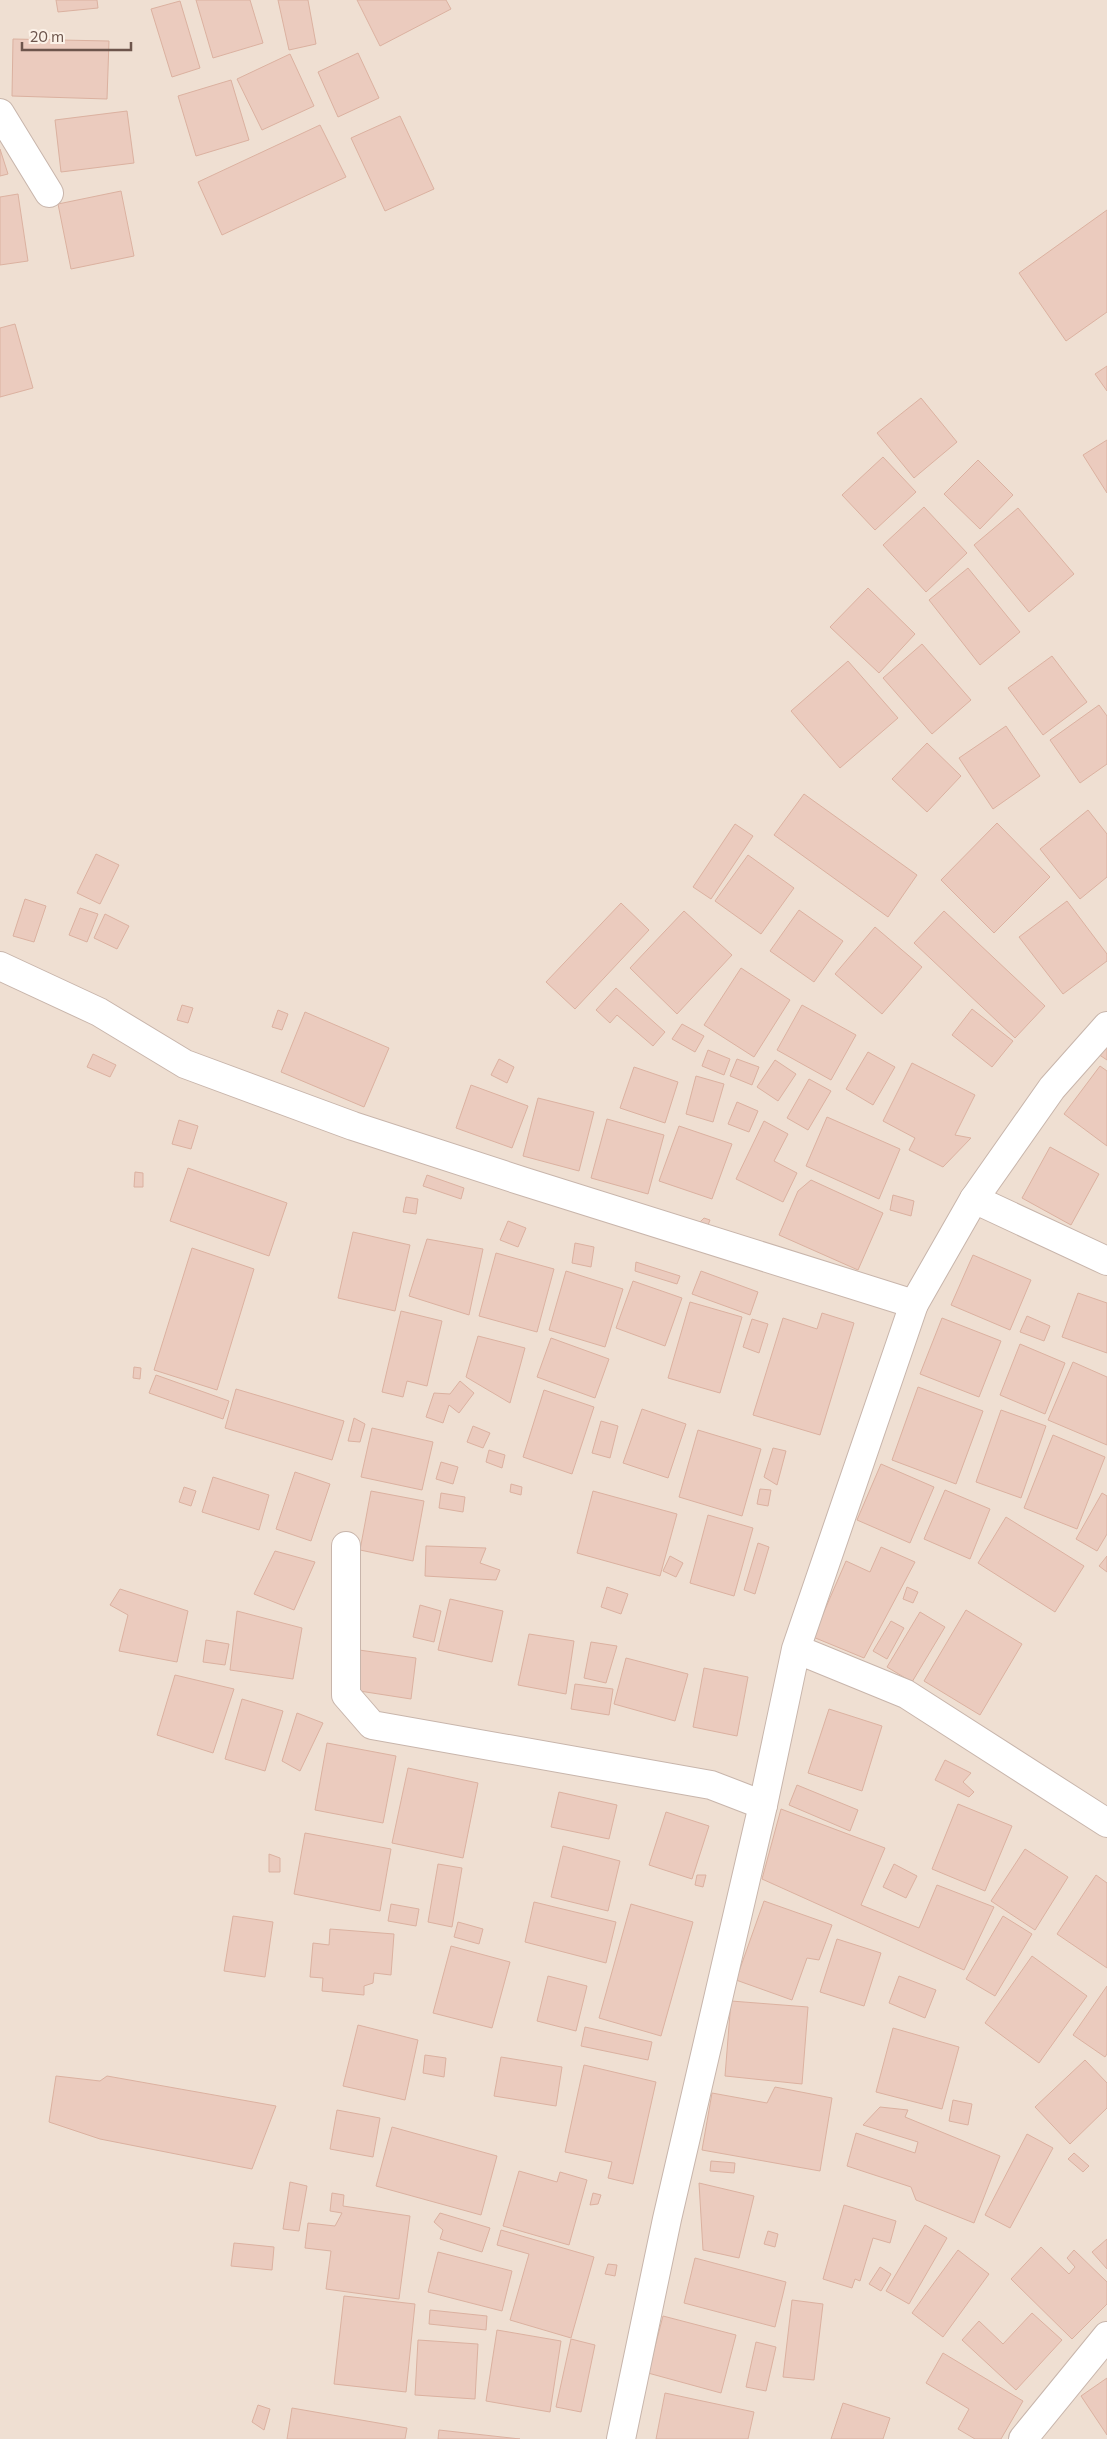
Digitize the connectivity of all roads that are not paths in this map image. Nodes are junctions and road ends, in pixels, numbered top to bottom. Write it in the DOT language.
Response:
graph roads {
  1 [pos="0,113"];
  2 [pos="49,193"];
  3 [pos="0,966"];
  4 [pos="1107,1026"];
  5 [pos="974,1199"];
  6 [pos="1107,1261"];
  7 [pos="914,1304"];
  8 [pos="346,1546"];
  9 [pos="796,1649"];
  10 [pos="763,1805"];
  11 [pos="1107,1823"];
  12 [pos="1107,2336"];
  13 [pos="622,2439"];
  14 [pos="1024,2439"];
  1 -- 2 [label="street"];
  3 -- 7 [label="street"];
  4 -- 5 [label="street"];
  5 -- 6 [label="street"];
  5 -- 7 [label="street"];
  7 -- 9 [label="street"];
  8 -- 10 [label="street"];
  9 -- 10 [label="street"];
  9 -- 11 [label="street"];
  10 -- 13 [label="street"];
  12 -- 14 [label="street"];
}
